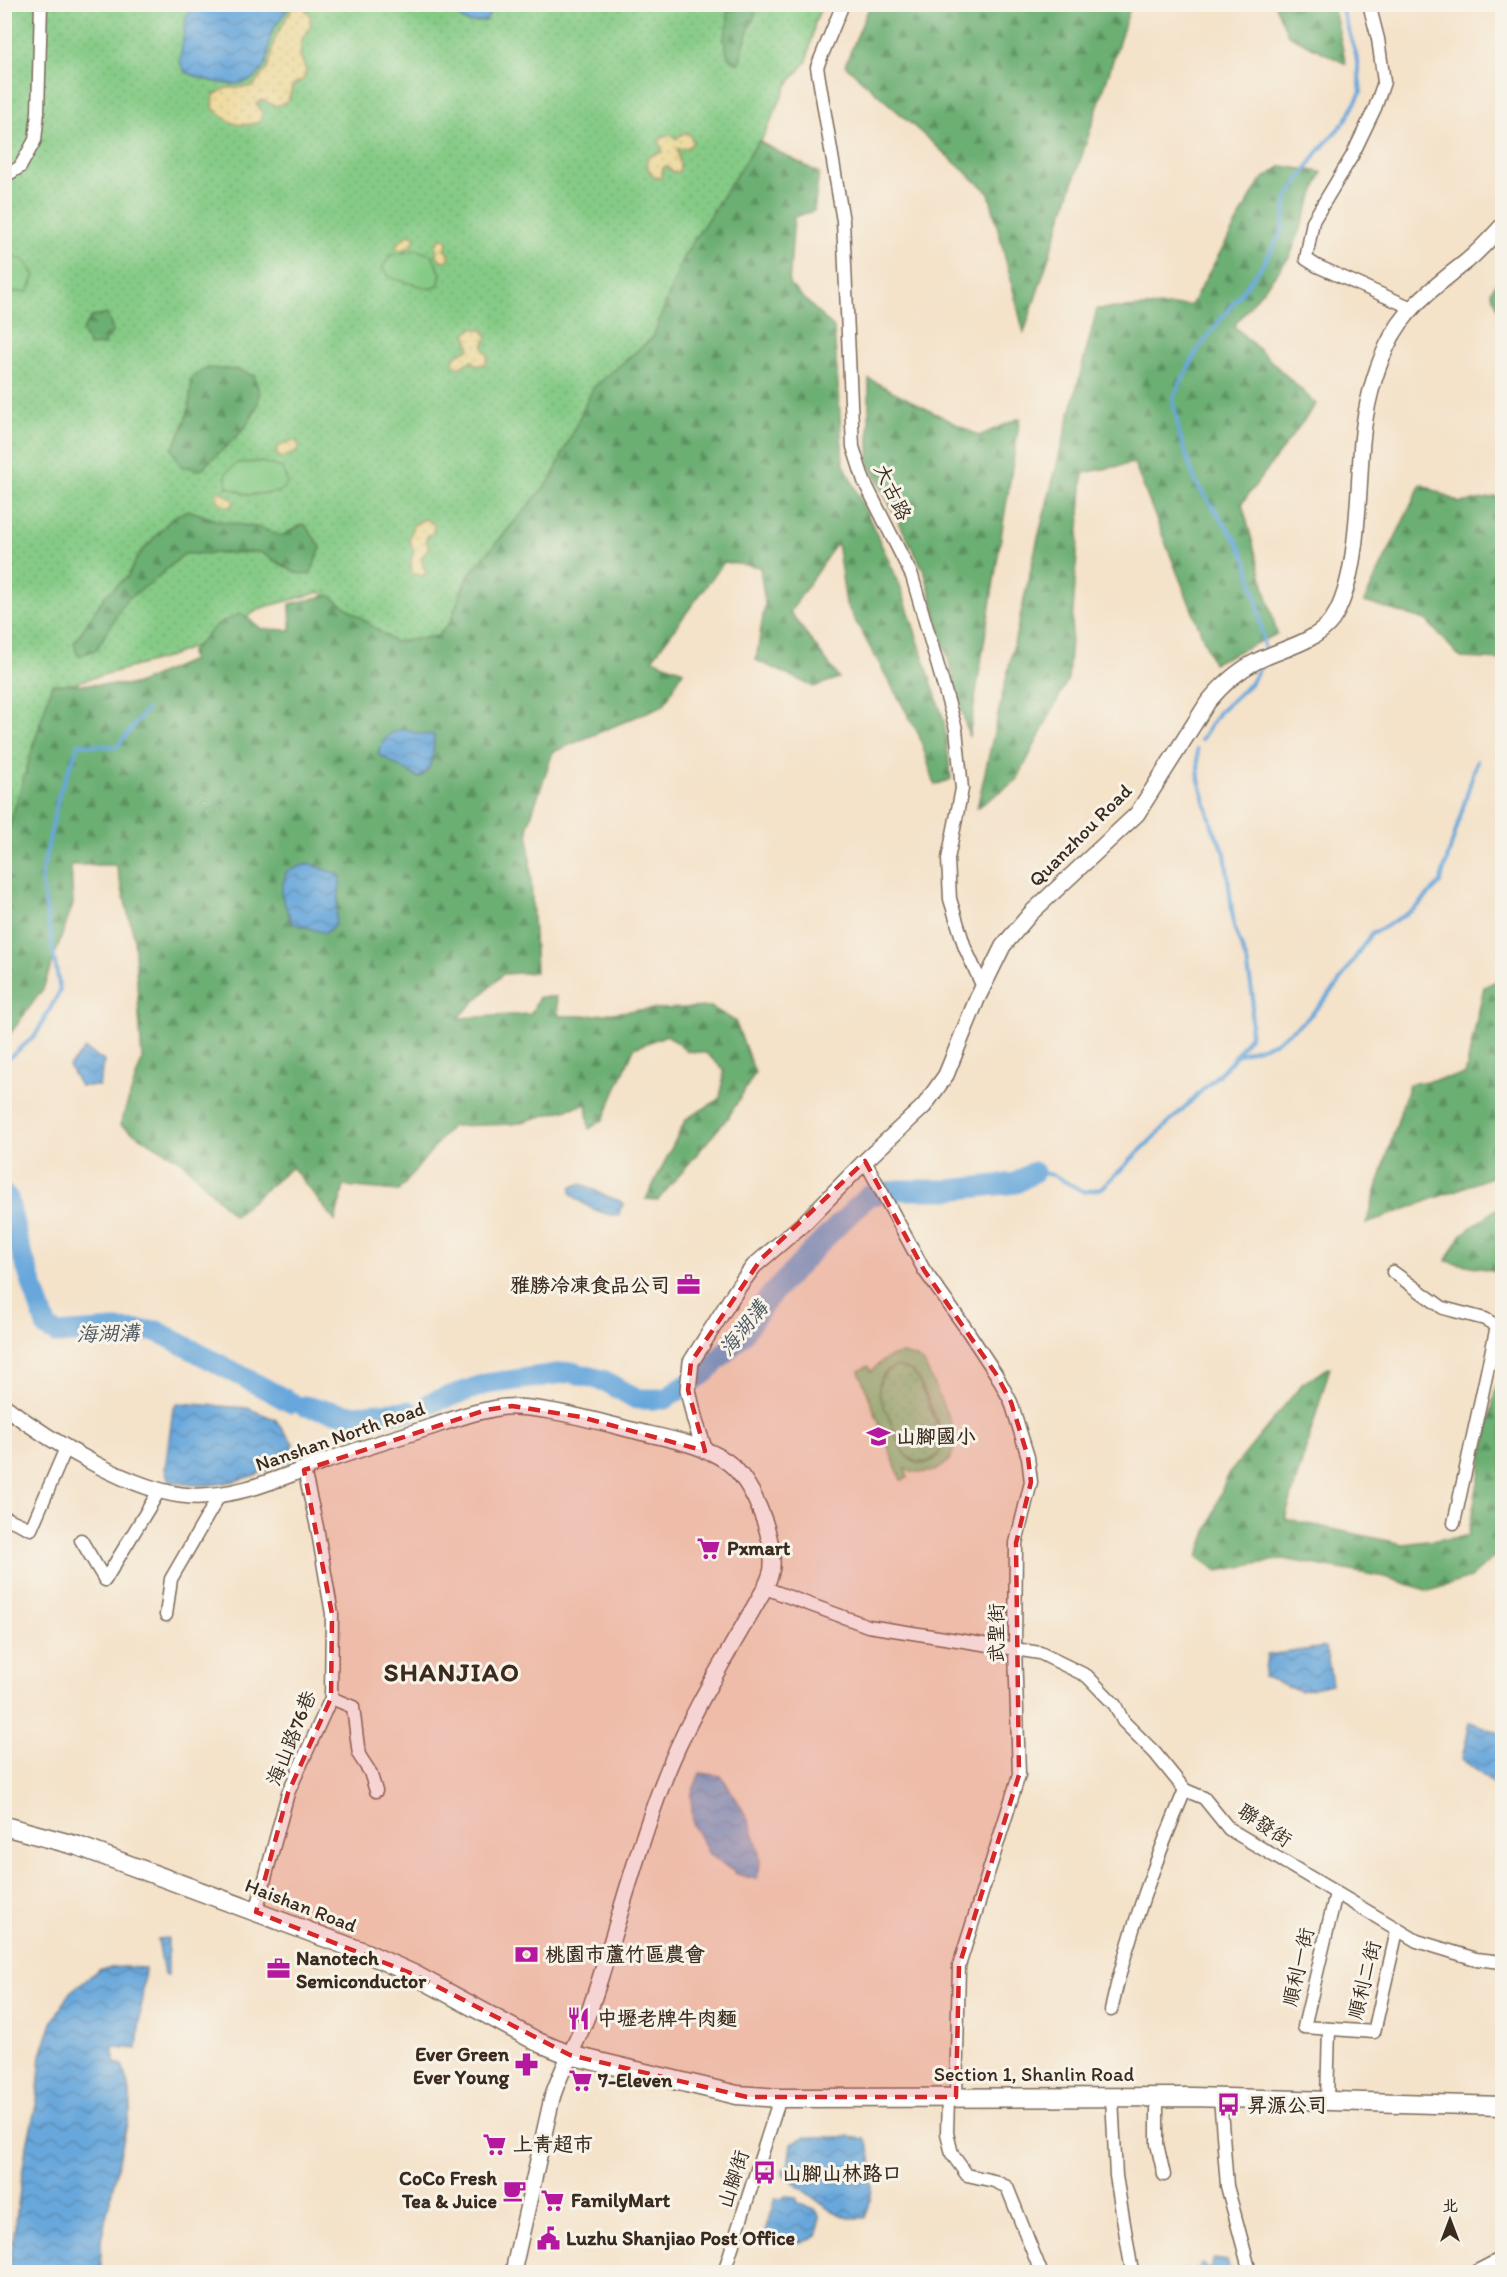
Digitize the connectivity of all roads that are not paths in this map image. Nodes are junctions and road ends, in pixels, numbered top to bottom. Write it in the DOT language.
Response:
graph roads {
  1 [pos="41,4"];
  2 [pos="843,4"];
  3 [pos="1369,4"];
  4 [pos="4,177"];
  5 [pos="1503,226"];
  6 [pos="1412,308"];
  7 [pos="983,987"];
  8 [pos="865,1161"];
  9 [pos="1393,1272"];
  10 [pos="4,1406"];
  11 [pos="66,1448"];
  12 [pos="705,1451"];
  13 [pos="304,1470"];
  14 [pos="159,1491"];
  15 [pos="219,1496"];
  16 [pos="4,1517"];
  17 [pos="1454,1523"];
  18 [pos="81,1540"];
  19 [pos="765,1588"];
  20 [pos="166,1615"];
  21 [pos="1015,1649"];
  22 [pos="331,1698"];
  23 [pos="1185,1790"];
  24 [pos="376,1791"];
  25 [pos="4,1826"];
  26 [pos="1336,1893"];
  27 [pos="256,1912"];
  28 [pos="1397,1930"];
  29 [pos="1503,1962"];
  30 [pos="1111,2010"];
  31 [pos="1329,2029"];
  32 [pos="570,2055"];
  33 [pos="952,2097"];
  34 [pos="1112,2097"];
  35 [pos="1157,2097"];
  36 [pos="1220,2097"];
  37 [pos="780,2098"];
  38 [pos="1327,2100"];
  39 [pos="1503,2106"];
  40 [pos="1164,2175"];
  41 [pos="1503,2258"];
  42 [pos="513,2272"];
  43 [pos="724,2272"];
  44 [pos="1041,2272"];
  45 [pos="1132,2272"];
  46 [pos="1250,2272"];
  47 [pos="1475,2272"];
  1 -- 4 [label="street"];
  2 -- 7 [label="street, 大古路"];
  3 -- 6 [label="street"];
  5 -- 6 [label="street, Quanzhou Road"];
  6 -- 7 [label="street, Quanzhou Road"];
  7 -- 8 [label="street, Quanzhou Road"];
  8 -- 12 [label="street, Quanzhou Road"];
  8 -- 21 [label="street, 武聖街"];
  9 -- 17 [label="street"];
  10 -- 11 [label="street, Nanshan North Road"];
  11 -- 14 [label="street, Nanshan North Road"];
  11 -- 16 [label="street"];
  12 -- 13 [label="street, Nanshan North Road"];
  12 -- 19 [label="street, Nanshan North Road"];
  13 -- 15 [label="street, Nanshan North Road"];
  13 -- 22 [label="street, 海山路76巷"];
  14 -- 15 [label="street, Nanshan North Road"];
  14 -- 18 [label="street"];
  15 -- 20 [label="street"];
  19 -- 21 [label="street, 聯發街"];
  19 -- 32 [label="street, Nanshan North Road"];
  21 -- 23 [label="street, 聯發街"];
  21 -- 33 [label="street, 武聖街"];
  22 -- 24 [label="street"];
  22 -- 27 [label="street, 海山路76巷"];
  23 -- 26 [label="street, 聯發街"];
  23 -- 30 [label="street"];
  25 -- 27 [label="main road, Haishan Road"];
  26 -- 28 [label="street, 聯發街"];
  26 -- 31 [label="street, 順利一街"];
  27 -- 32 [label="main road, Haishan Road"];
  28 -- 29 [label="street, 聯發街"];
  28 -- 31 [label="street, 順利二街"];
  31 -- 38 [label="street"];
  32 -- 37 [label="main road, Section 1, Shanlin Road"];
  32 -- 42 [label="street, Nanshan North Road"];
  33 -- 34 [label="main road, Section 1, Shanlin Road"];
  33 -- 37 [label="main road, Section 1, Shanlin Road"];
  33 -- 44 [label="street, 武聖街"];
  34 -- 35 [label="main road, Section 1, Shanlin Road"];
  34 -- 45 [label="street"];
  35 -- 36 [label="main road, Section 1, Shanlin Road"];
  35 -- 40 [label="street"];
  36 -- 38 [label="main road, Section 1, Shanlin Road"];
  36 -- 46 [label="street"];
  37 -- 43 [label="street, 山腳街"];
  38 -- 39 [label="main road, Section 1, Shanlin Road"];
  41 -- 47 [label="street"];
}
